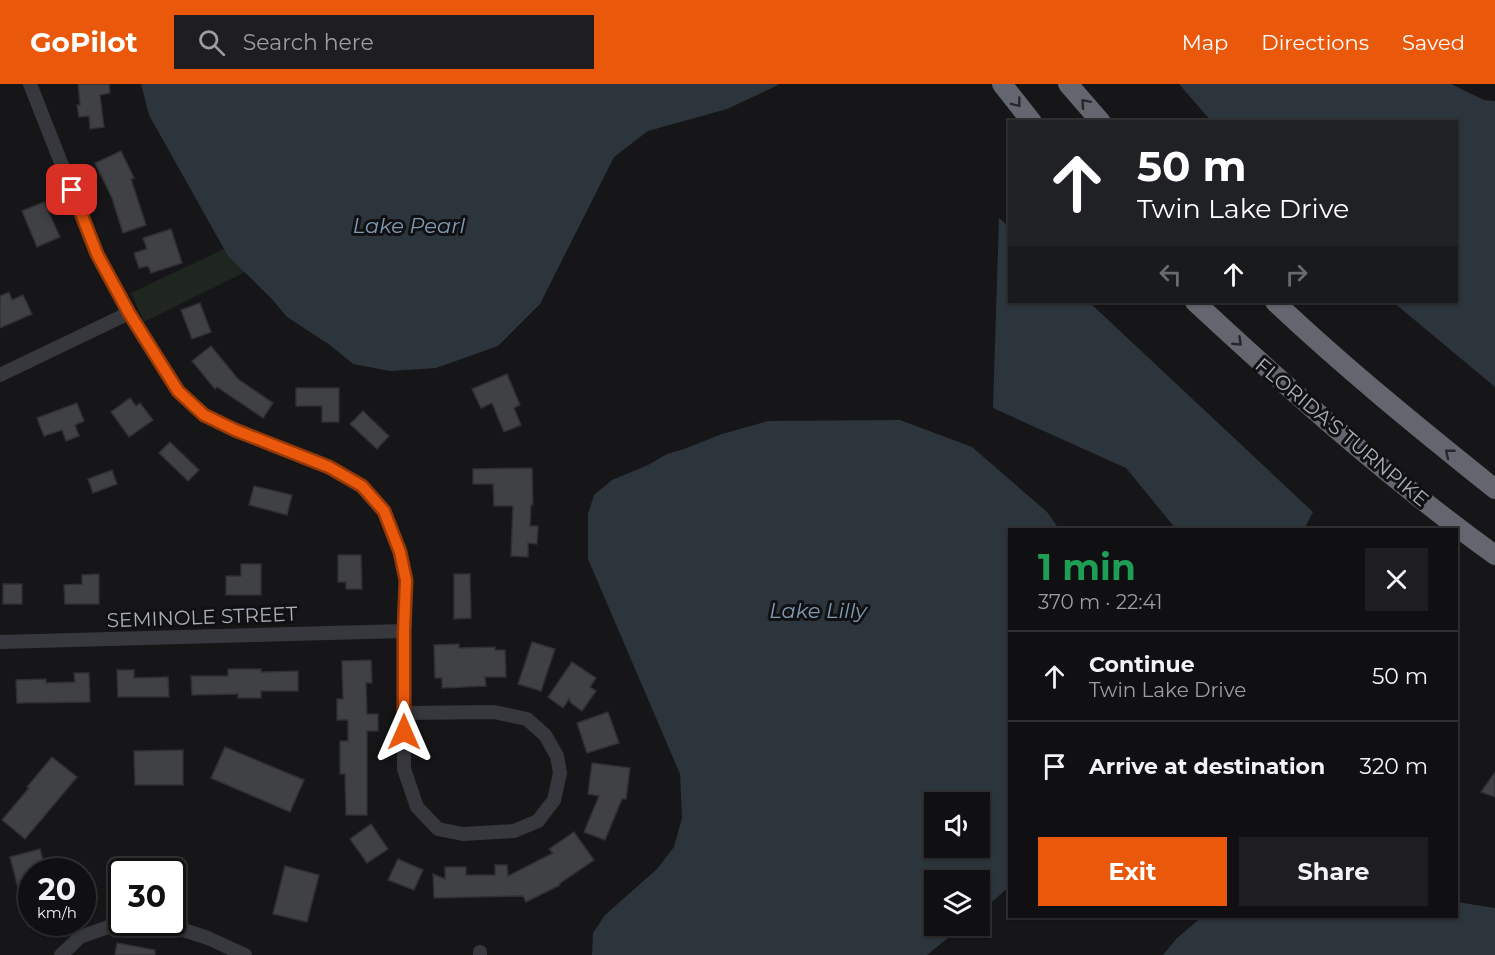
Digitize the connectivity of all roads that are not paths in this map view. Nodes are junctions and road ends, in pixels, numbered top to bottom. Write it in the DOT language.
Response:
graph roads {
  1 [pos="30,84"];
  2 [pos="1002,84"];
  3 [pos="1068,84"];
  4 [pos="1030,120"];
  5 [pos="1099,120"];
  6 [pos="1196,303"];
  7 [pos="1276,303"];
  8 [pos="129,313"];
  9 [pos="0,375"];
  10 [pos="1495,489"];
  11 [pos="1458,528"];
  12 [pos="1458,528"];
  13 [pos="1495,555"];
  14 [pos="404,631"];
  15 [pos="0,642"];
  16 [pos="404,713"];
  17 [pos="108,927"];
  18 [pos="186,931"];
  19 [pos="61,955"];
  20 [pos="245,955"];
  1 -- 8 [label="street"];
  2 -- 4 [label="highway, one-way"];
  5 -- 3 [label="highway, one-way"];
  6 -- 11 [label="highway, FLORIDA'S TURNPIKE, one-way"];
  10 -- 7 [label="highway, one-way"];
  8 -- 9 [label="street"];
  8 -- 14 [label="street"];
  12 -- 13 [label="highway, FLORIDA'S TURNPIKE, one-way"];
  14 -- 15 [label="street, SEMINOLE STREET"];
  14 -- 16 [label="street"];
  16 -- 16 [label="street"];
  17 -- 19 [label="street"];
  18 -- 20 [label="street"];
}
